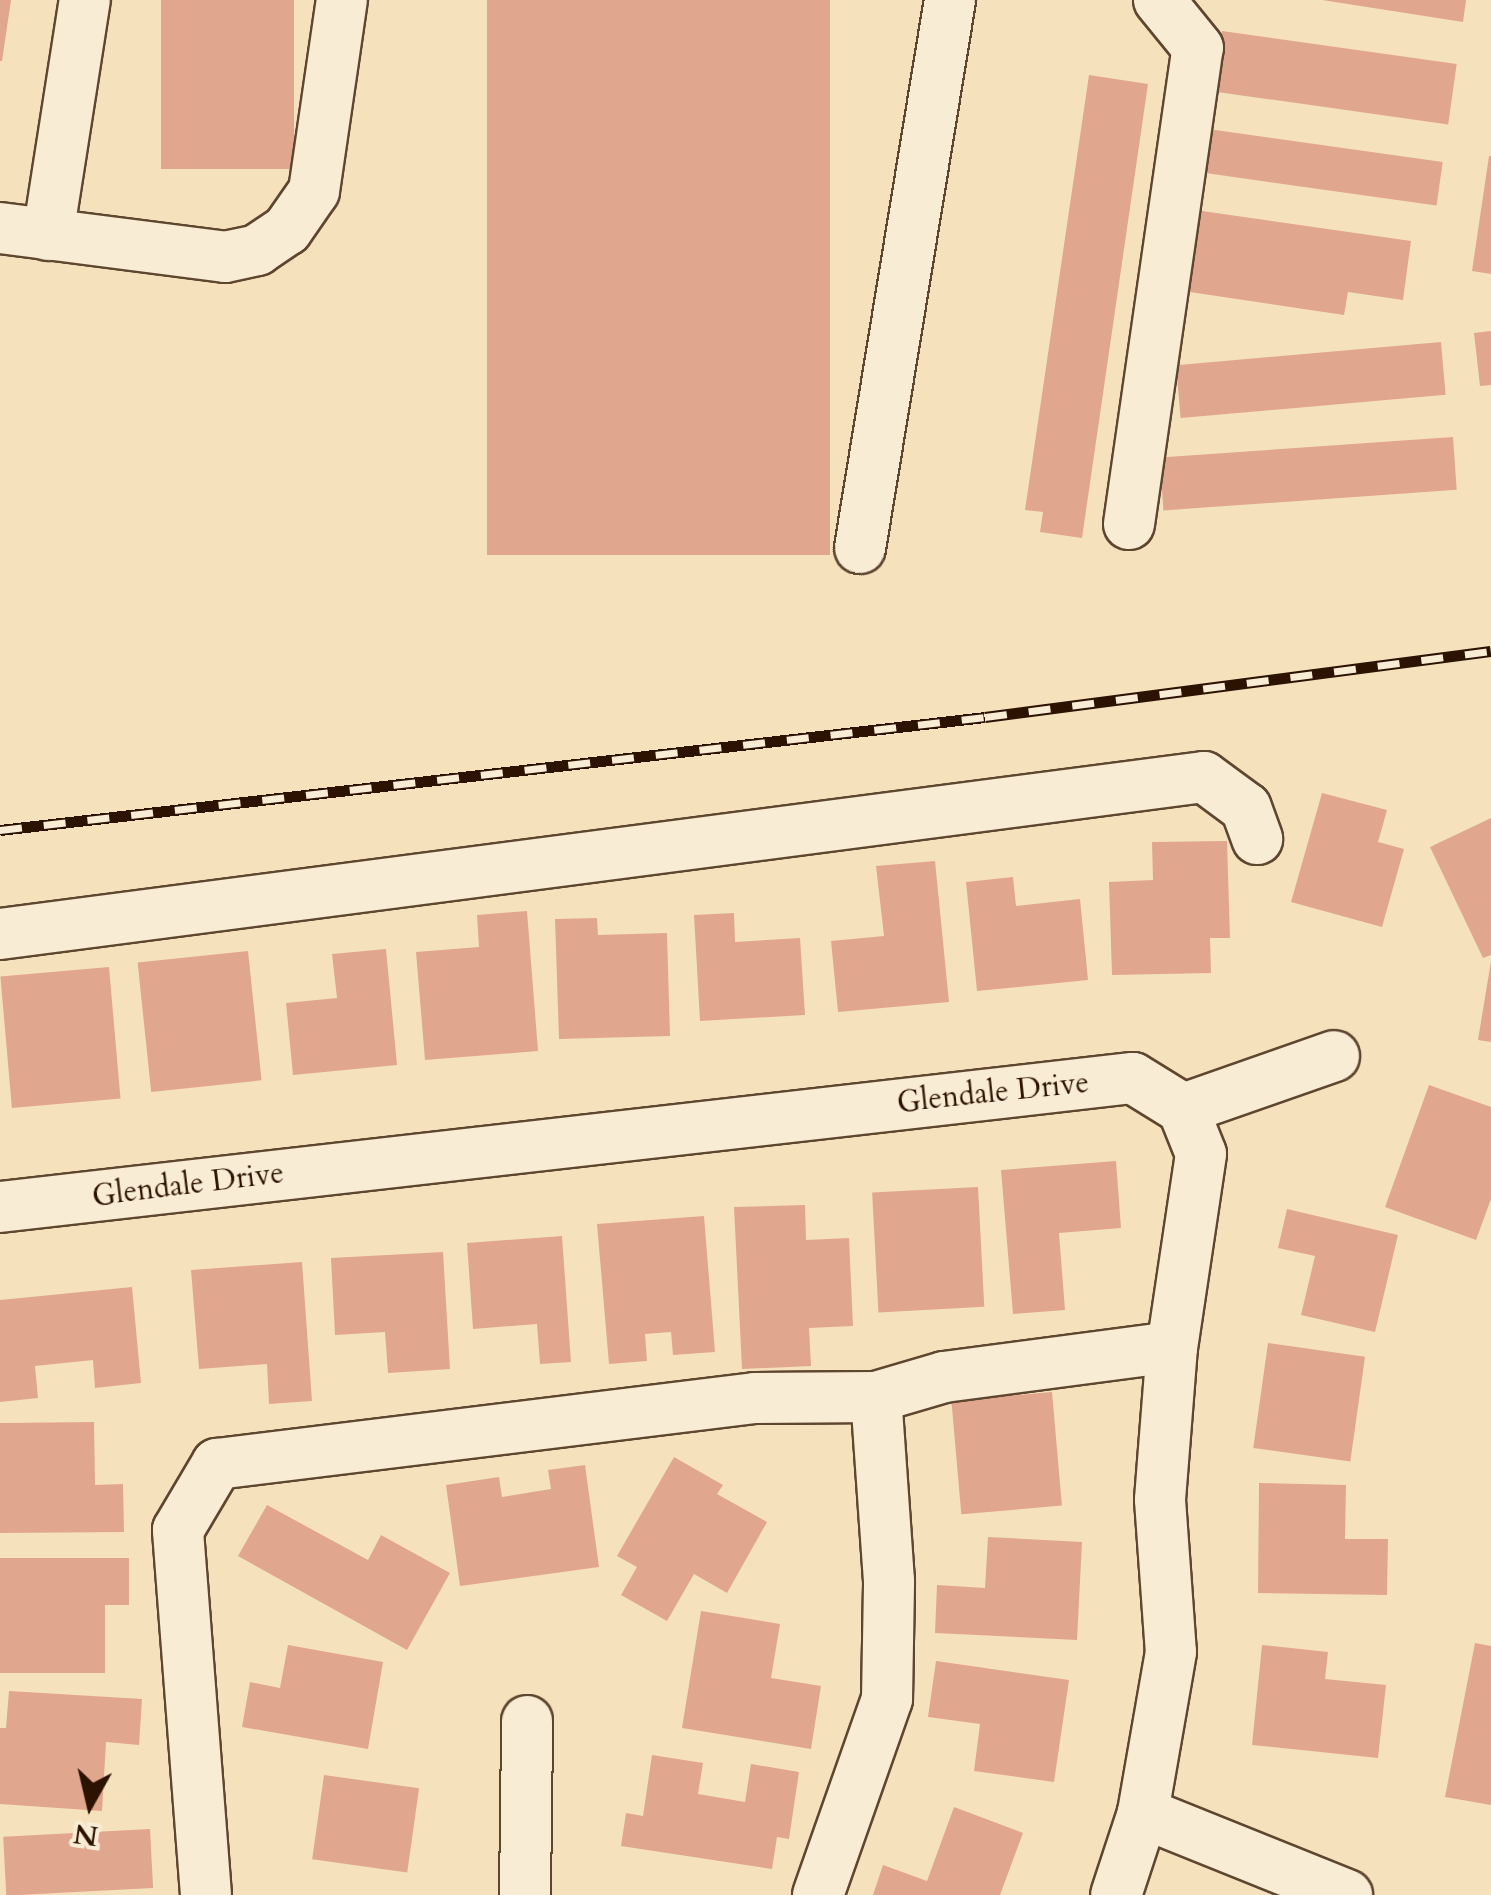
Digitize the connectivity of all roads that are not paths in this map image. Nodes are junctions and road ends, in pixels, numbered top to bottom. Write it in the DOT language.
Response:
graph roads {
  1 [pos="85,0"];
  2 [pos="342,0"];
  3 [pos="950,0"];
  4 [pos="1159,0"];
  5 [pos="0,228"];
  6 [pos="48,234"];
  7 [pos="1128,524"];
  8 [pos="860,548"];
  9 [pos="1256,838"];
  10 [pos="0,934"];
  11 [pos="1334,1056"];
  12 [pos="1183,1109"];
  13 [pos="0,1207"];
  14 [pos="1172,1347"];
  15 [pos="876,1397"];
  16 [pos="527,1721"];
  17 [pos="1144,1812"];
  18 [pos="206,1895"];
  19 [pos="525,1895"];
  20 [pos="818,1895"];
  21 [pos="1116,1895"];
  22 [pos="1347,1895"];
  1 -- 6 [label="street"];
  2 -- 6 [label="street"];
  3 -- 8 [label="street"];
  4 -- 7 [label="street"];
  5 -- 6 [label="street"];
  9 -- 10 [label="street"];
  11 -- 12 [label="street"];
  12 -- 13 [label="street, Glendale Drive"];
  12 -- 14 [label="street"];
  14 -- 15 [label="street"];
  14 -- 17 [label="street"];
  15 -- 18 [label="street"];
  15 -- 20 [label="street"];
  16 -- 19 [label="street"];
  17 -- 21 [label="street"];
  17 -- 22 [label="street"];
}
